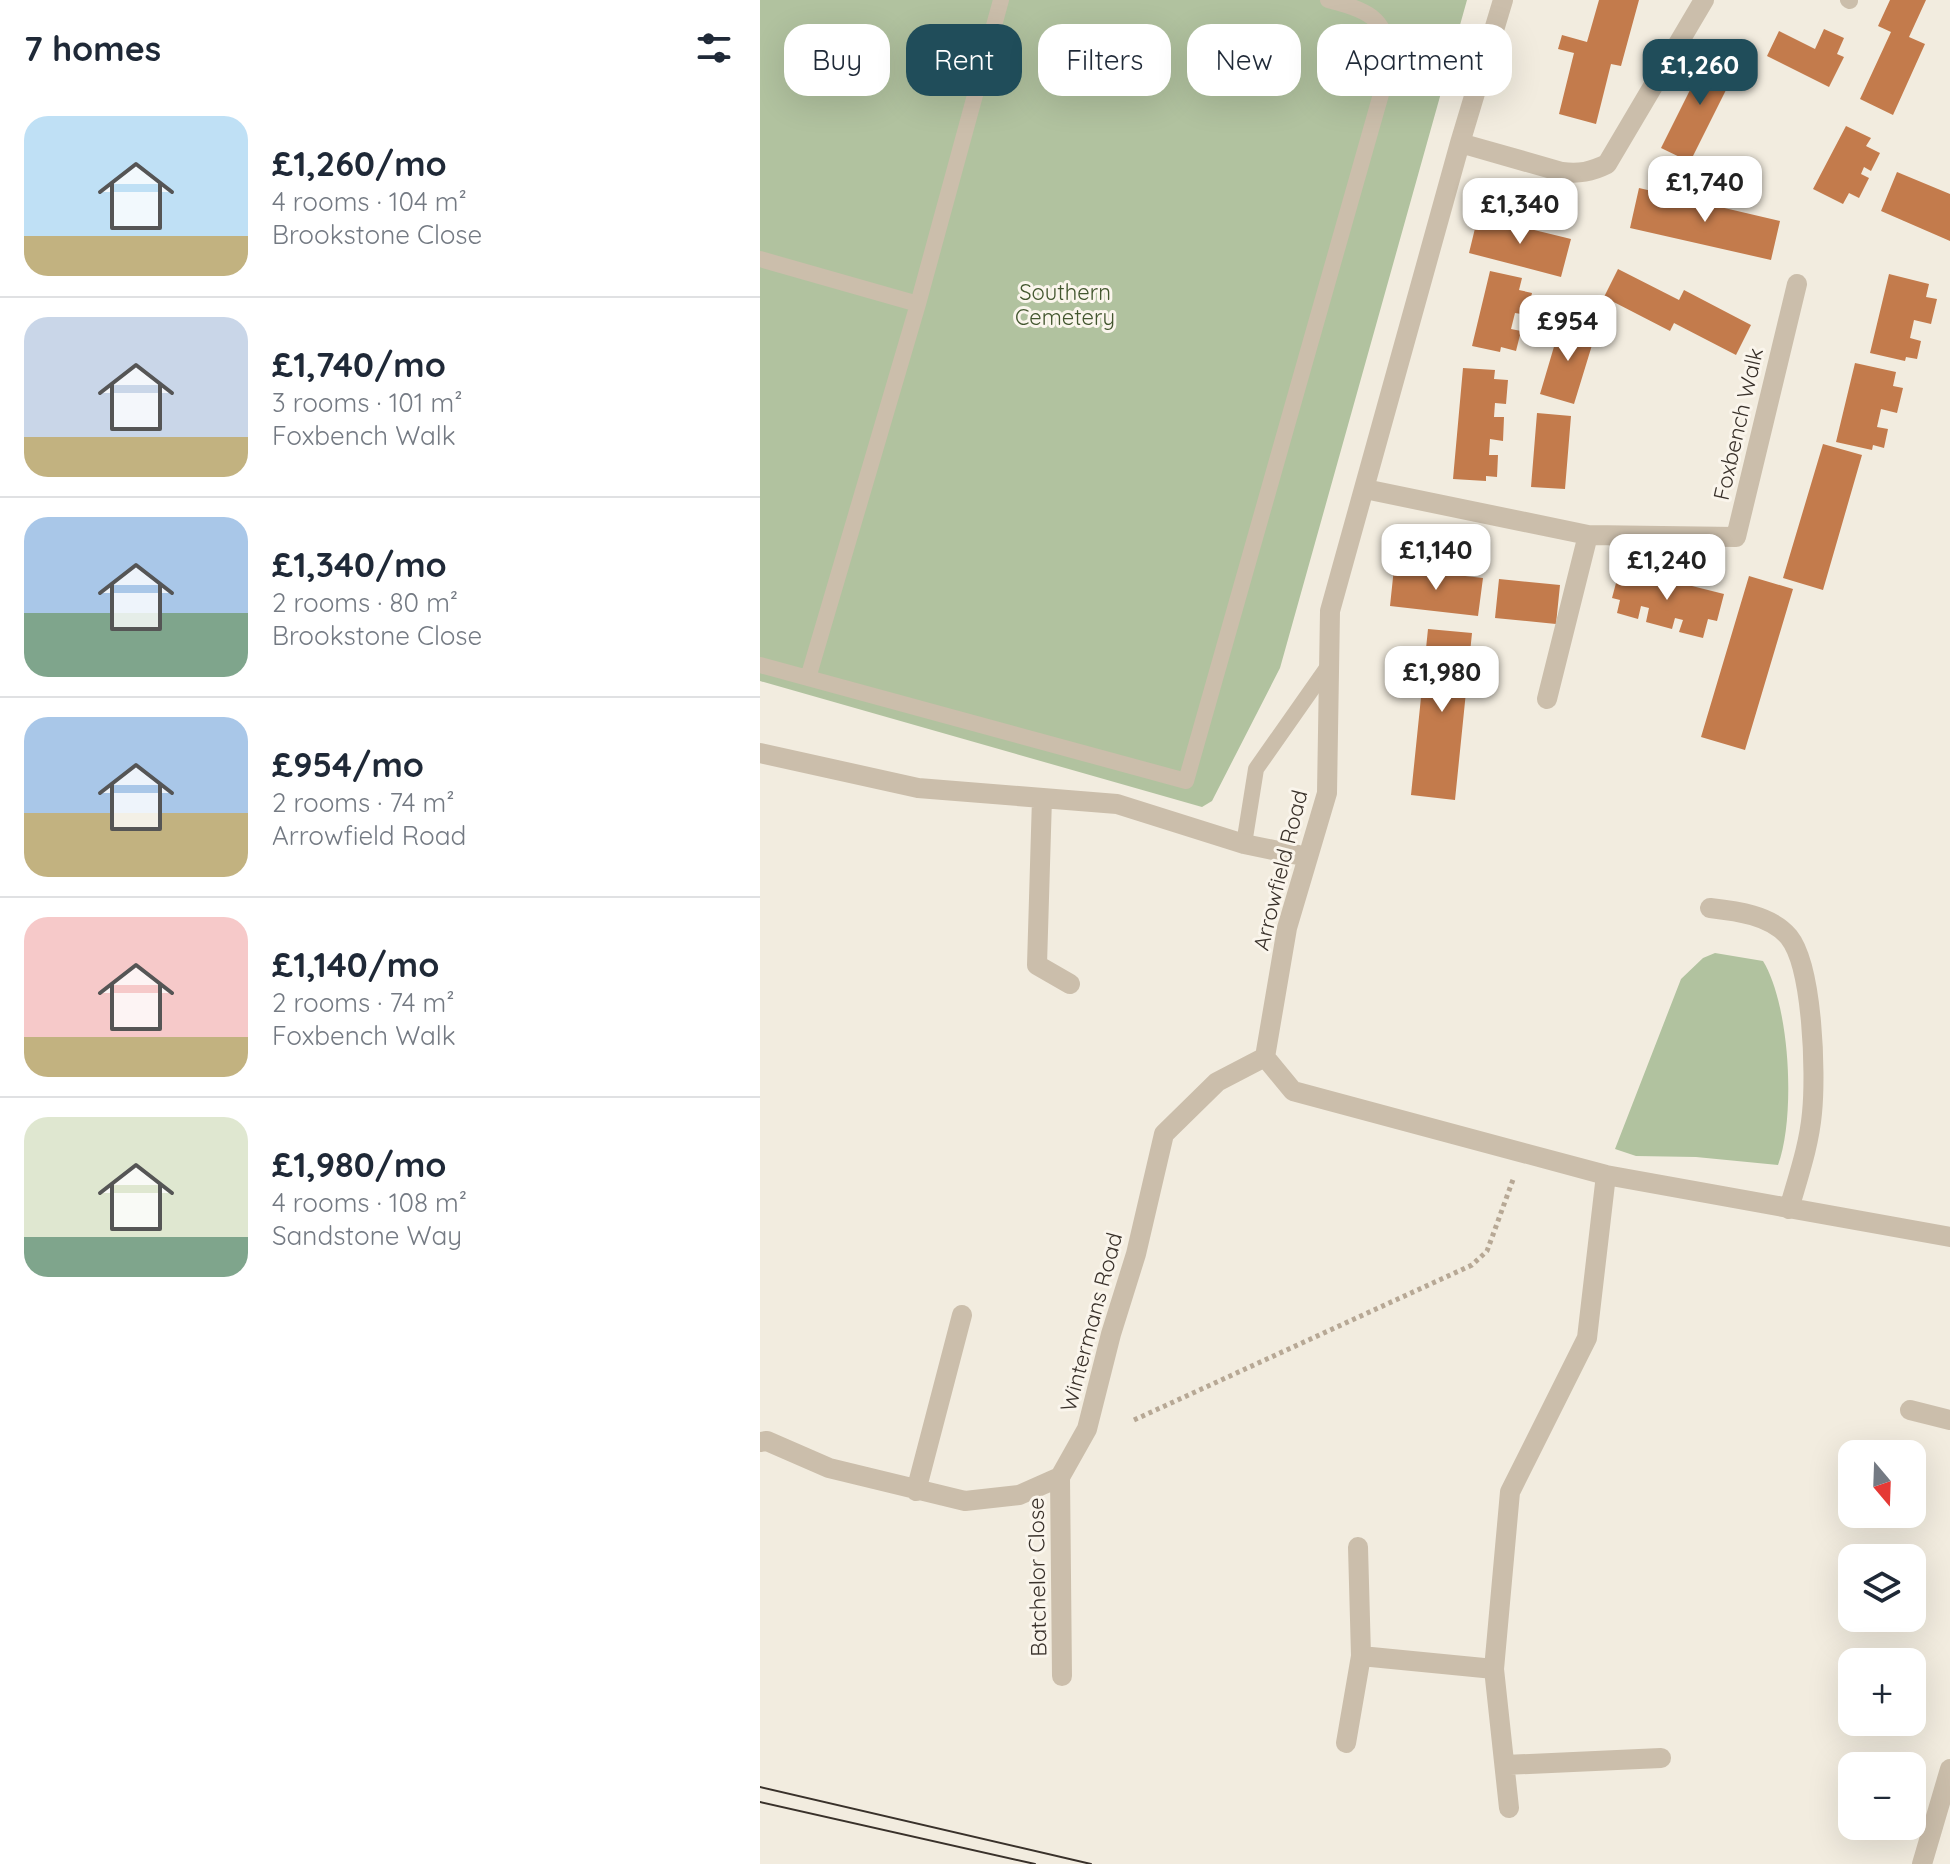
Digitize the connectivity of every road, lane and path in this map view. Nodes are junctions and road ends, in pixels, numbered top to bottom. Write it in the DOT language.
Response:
graph roads {
  1 [pos="1001,0"];
  2 [pos="1328,0"];
  3 [pos="1503,0"];
  4 [pos="1704,0"];
  5 [pos="1460,143"];
  6 [pos="760,259"];
  7 [pos="1797,284"];
  8 [pos="918,304"];
  9 [pos="1365,489"];
  10 [pos="1588,535"];
  11 [pos="760,665"];
  12 [pos="1329,665"];
  13 [pos="808,678"];
  14 [pos="1547,699"];
  15 [pos="760,753"];
  16 [pos="1042,798"];
  17 [pos="1244,844"];
  18 [pos="1308,857"];
  19 [pos="1710,908"];
  20 [pos="1070,984"];
  21 [pos="1265,1057"];
  22 [pos="1523,1152"];
  23 [pos="1606,1175"];
  24 [pos="1789,1209"];
  25 [pos="1950,1237"];
  26 [pos="962,1315"];
  27 [pos="1910,1410"];
  28 [pos="1134,1420"];
  29 [pos="1950,1420"];
  30 [pos="762,1447"];
  31 [pos="1060,1477"];
  32 [pos="916,1491"];
  33 [pos="1358,1547"];
  34 [pos="1361,1656"];
  35 [pos="1494,1669"];
  36 [pos="1062,1676"];
  37 [pos="1346,1743"];
  38 [pos="1661,1758"];
  39 [pos="1505,1765"];
  40 [pos="1950,1769"];
  41 [pos="1509,1808"];
  42 [pos="1922,1864"];
  1 -- 8 [label="lane"];
  2 -- 13 [label="lane"];
  3 -- 5 [label="street, Arrowfield Road"];
  4 -- 5 [label="street"];
  5 -- 9 [label="street, Arrowfield Road"];
  6 -- 8 [label="lane"];
  7 -- 10 [label="street, Foxbench Walk"];
  8 -- 13 [label="lane"];
  9 -- 10 [label="street, Foxbench Walk"];
  9 -- 12 [label="street, Arrowfield Road"];
  10 -- 14 [label="street"];
  11 -- 13 [label="lane"];
  12 -- 17 [label="lane"];
  12 -- 18 [label="street, Arrowfield Road"];
  15 -- 16 [label="street"];
  16 -- 17 [label="street"];
  16 -- 20 [label="street"];
  17 -- 18 [label="street"];
  18 -- 21 [label="street, Arrowfield Road"];
  19 -- 24 [label="street"];
  21 -- 22 [label="street"];
  21 -- 31 [label="street, Wintermans Road"];
  22 -- 23 [label="street"];
  22 -- 28 [label="path"];
  23 -- 24 [label="street"];
  23 -- 35 [label="street"];
  24 -- 25 [label="street"];
  26 -- 32 [label="street"];
  27 -- 29 [label="street"];
  30 -- 32 [label="street"];
  31 -- 32 [label="street"];
  31 -- 36 [label="street, Batchelor Close"];
  33 -- 34 [label="street"];
  34 -- 35 [label="street"];
  34 -- 37 [label="street"];
  35 -- 39 [label="street"];
  38 -- 39 [label="street"];
  39 -- 41 [label="street"];
  40 -- 42 [label="street"];
}
